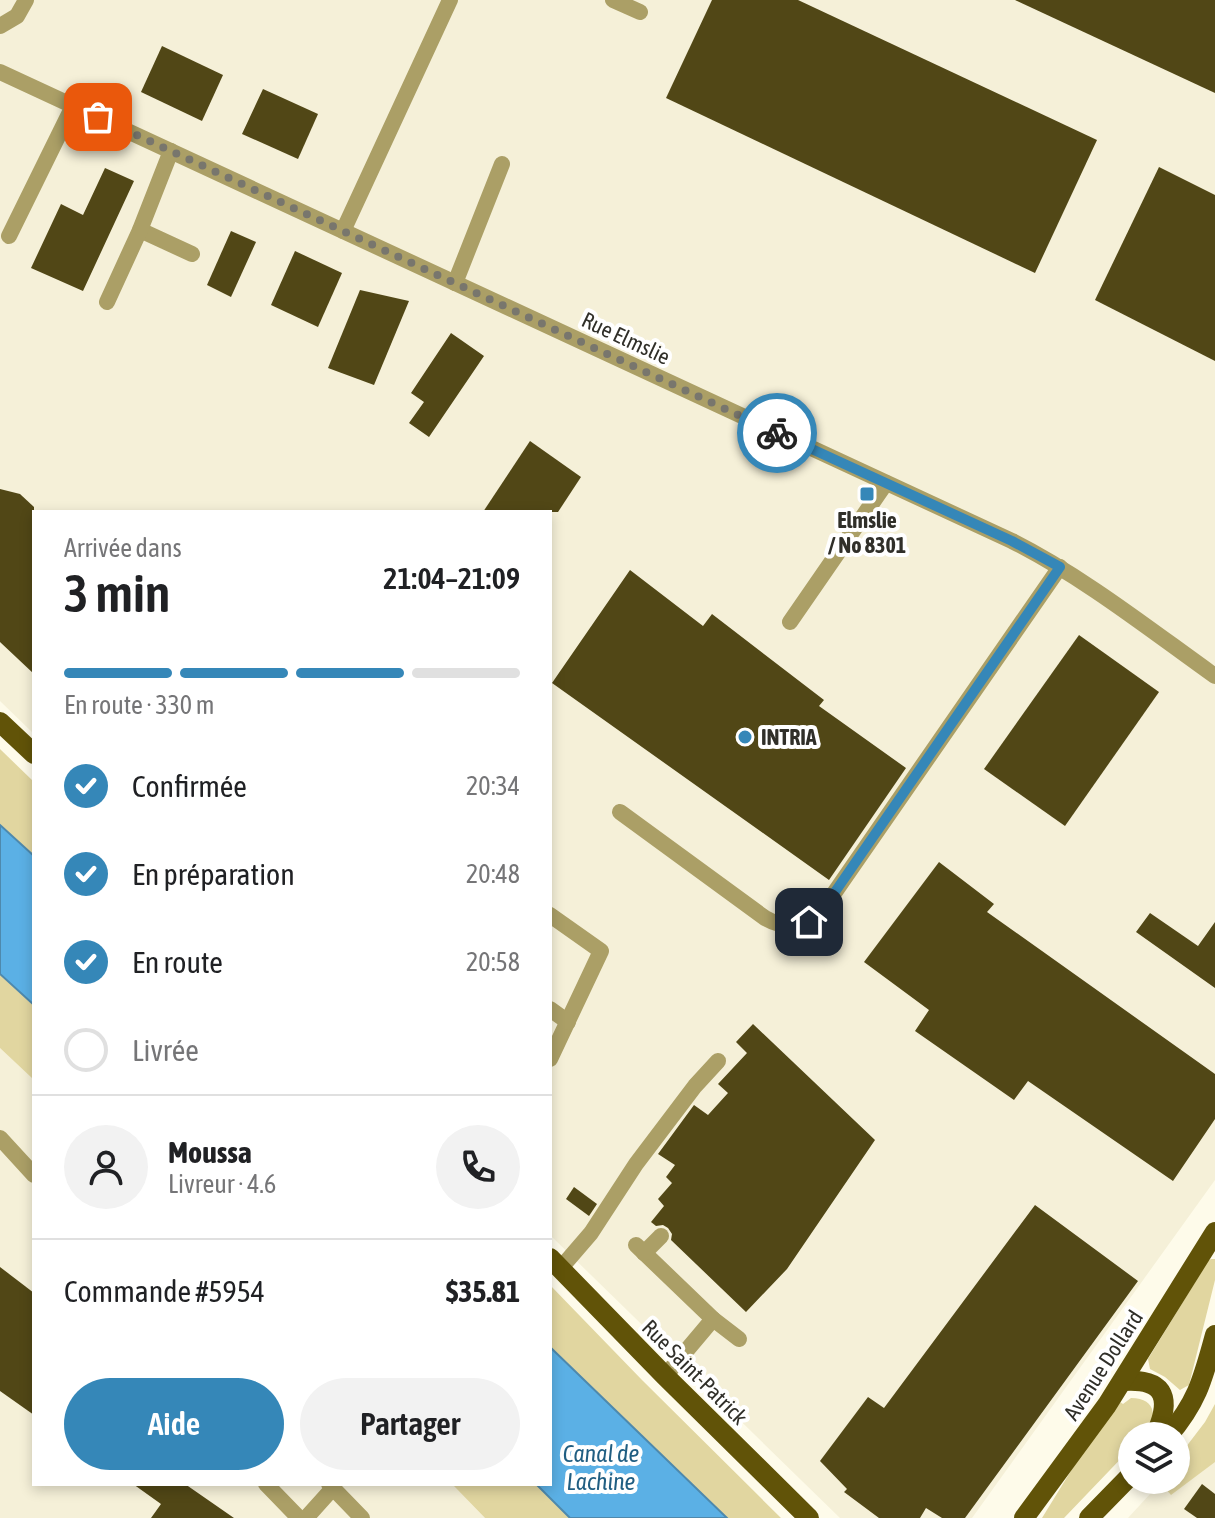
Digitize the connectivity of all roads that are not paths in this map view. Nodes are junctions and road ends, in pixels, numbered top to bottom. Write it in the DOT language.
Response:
graph roads {
  1 [pos="26,0"];
  2 [pos="450,0"];
  3 [pos="613,0"];
  4 [pos="640,12"];
  5 [pos="0,26"];
  6 [pos="0,72"];
  7 [pos="73,106"];
  8 [pos="171,151"];
  9 [pos="502,164"];
  10 [pos="140,230"];
  11 [pos="343,231"];
  12 [pos="9,236"];
  13 [pos="192,254"];
  14 [pos="455,283"];
  15 [pos="107,302"];
  16 [pos="886,483"];
  17 [pos="1060,567"];
  18 [pos="790,622"];
  19 [pos="1215,676"];
  20 [pos="0,722"];
  21 [pos="32,752"];
  22 [pos="620,812"];
  23 [pos="552,916"];
  24 [pos="552,1010"];
  25 [pos="568,1022"];
  26 [pos="552,1053"];
  27 [pos="718,1061"];
  28 [pos="0,1138"];
  29 [pos="32,1173"];
  30 [pos="1215,1232"];
  31 [pos="661,1236"];
  32 [pos="555,1264"];
  33 [pos="713,1319"];
  34 [pos="1215,1335"];
  35 [pos="739,1339"];
  36 [pos="665,1376"];
  37 [pos="1123,1381"];
  38 [pos="1160,1422"];
  39 [pos="1179,1422"];
  40 [pos="268,1486"];
  41 [pos="331,1486"];
  42 [pos="1118,1488"];
  43 [pos="299,1518"];
  44 [pos="306,1518"];
  45 [pos="362,1518"];
  46 [pos="809,1518"];
  47 [pos="1024,1518"];
  48 [pos="1089,1518"];
  1 -- 5 [label="street"];
  2 -- 11 [label="street"];
  3 -- 4 [label="street"];
  6 -- 7 [label="street, Rue Elmslie"];
  7 -- 8 [label="street, Rue Elmslie"];
  7 -- 12 [label="street"];
  8 -- 10 [label="street"];
  8 -- 11 [label="street, Rue Elmslie"];
  9 -- 14 [label="street"];
  10 -- 13 [label="street"];
  10 -- 15 [label="street"];
  11 -- 14 [label="street, Rue Elmslie"];
  14 -- 16 [label="street, Rue Elmslie"];
  16 -- 17 [label="street, Rue Elmslie"];
  16 -- 18 [label="street"];
  17 -- 19 [label="street, Rue Elmslie"];
  17 -- 22 [label="street"];
  20 -- 21 [label="main road"];
  23 -- 25 [label="street"];
  24 -- 25 [label="street"];
  25 -- 26 [label="street"];
  27 -- 32 [label="street"];
  28 -- 29 [label="street"];
  30 -- 37 [label="main road, Avenue Dollard"];
  31 -- 33 [label="street"];
  32 -- 36 [label="main road, Rue Saint-Patrick"];
  33 -- 35 [label="street"];
  33 -- 36 [label="street"];
  34 -- 39 [label="main road"];
  36 -- 46 [label="main road, Rue Saint-Patrick"];
  37 -- 38 [label="main road"];
  37 -- 47 [label="main road, Avenue Dollard"];
  40 -- 43 [label="street"];
  41 -- 44 [label="street"];
  41 -- 45 [label="street"];
  42 -- 48 [label="main road"];
}
